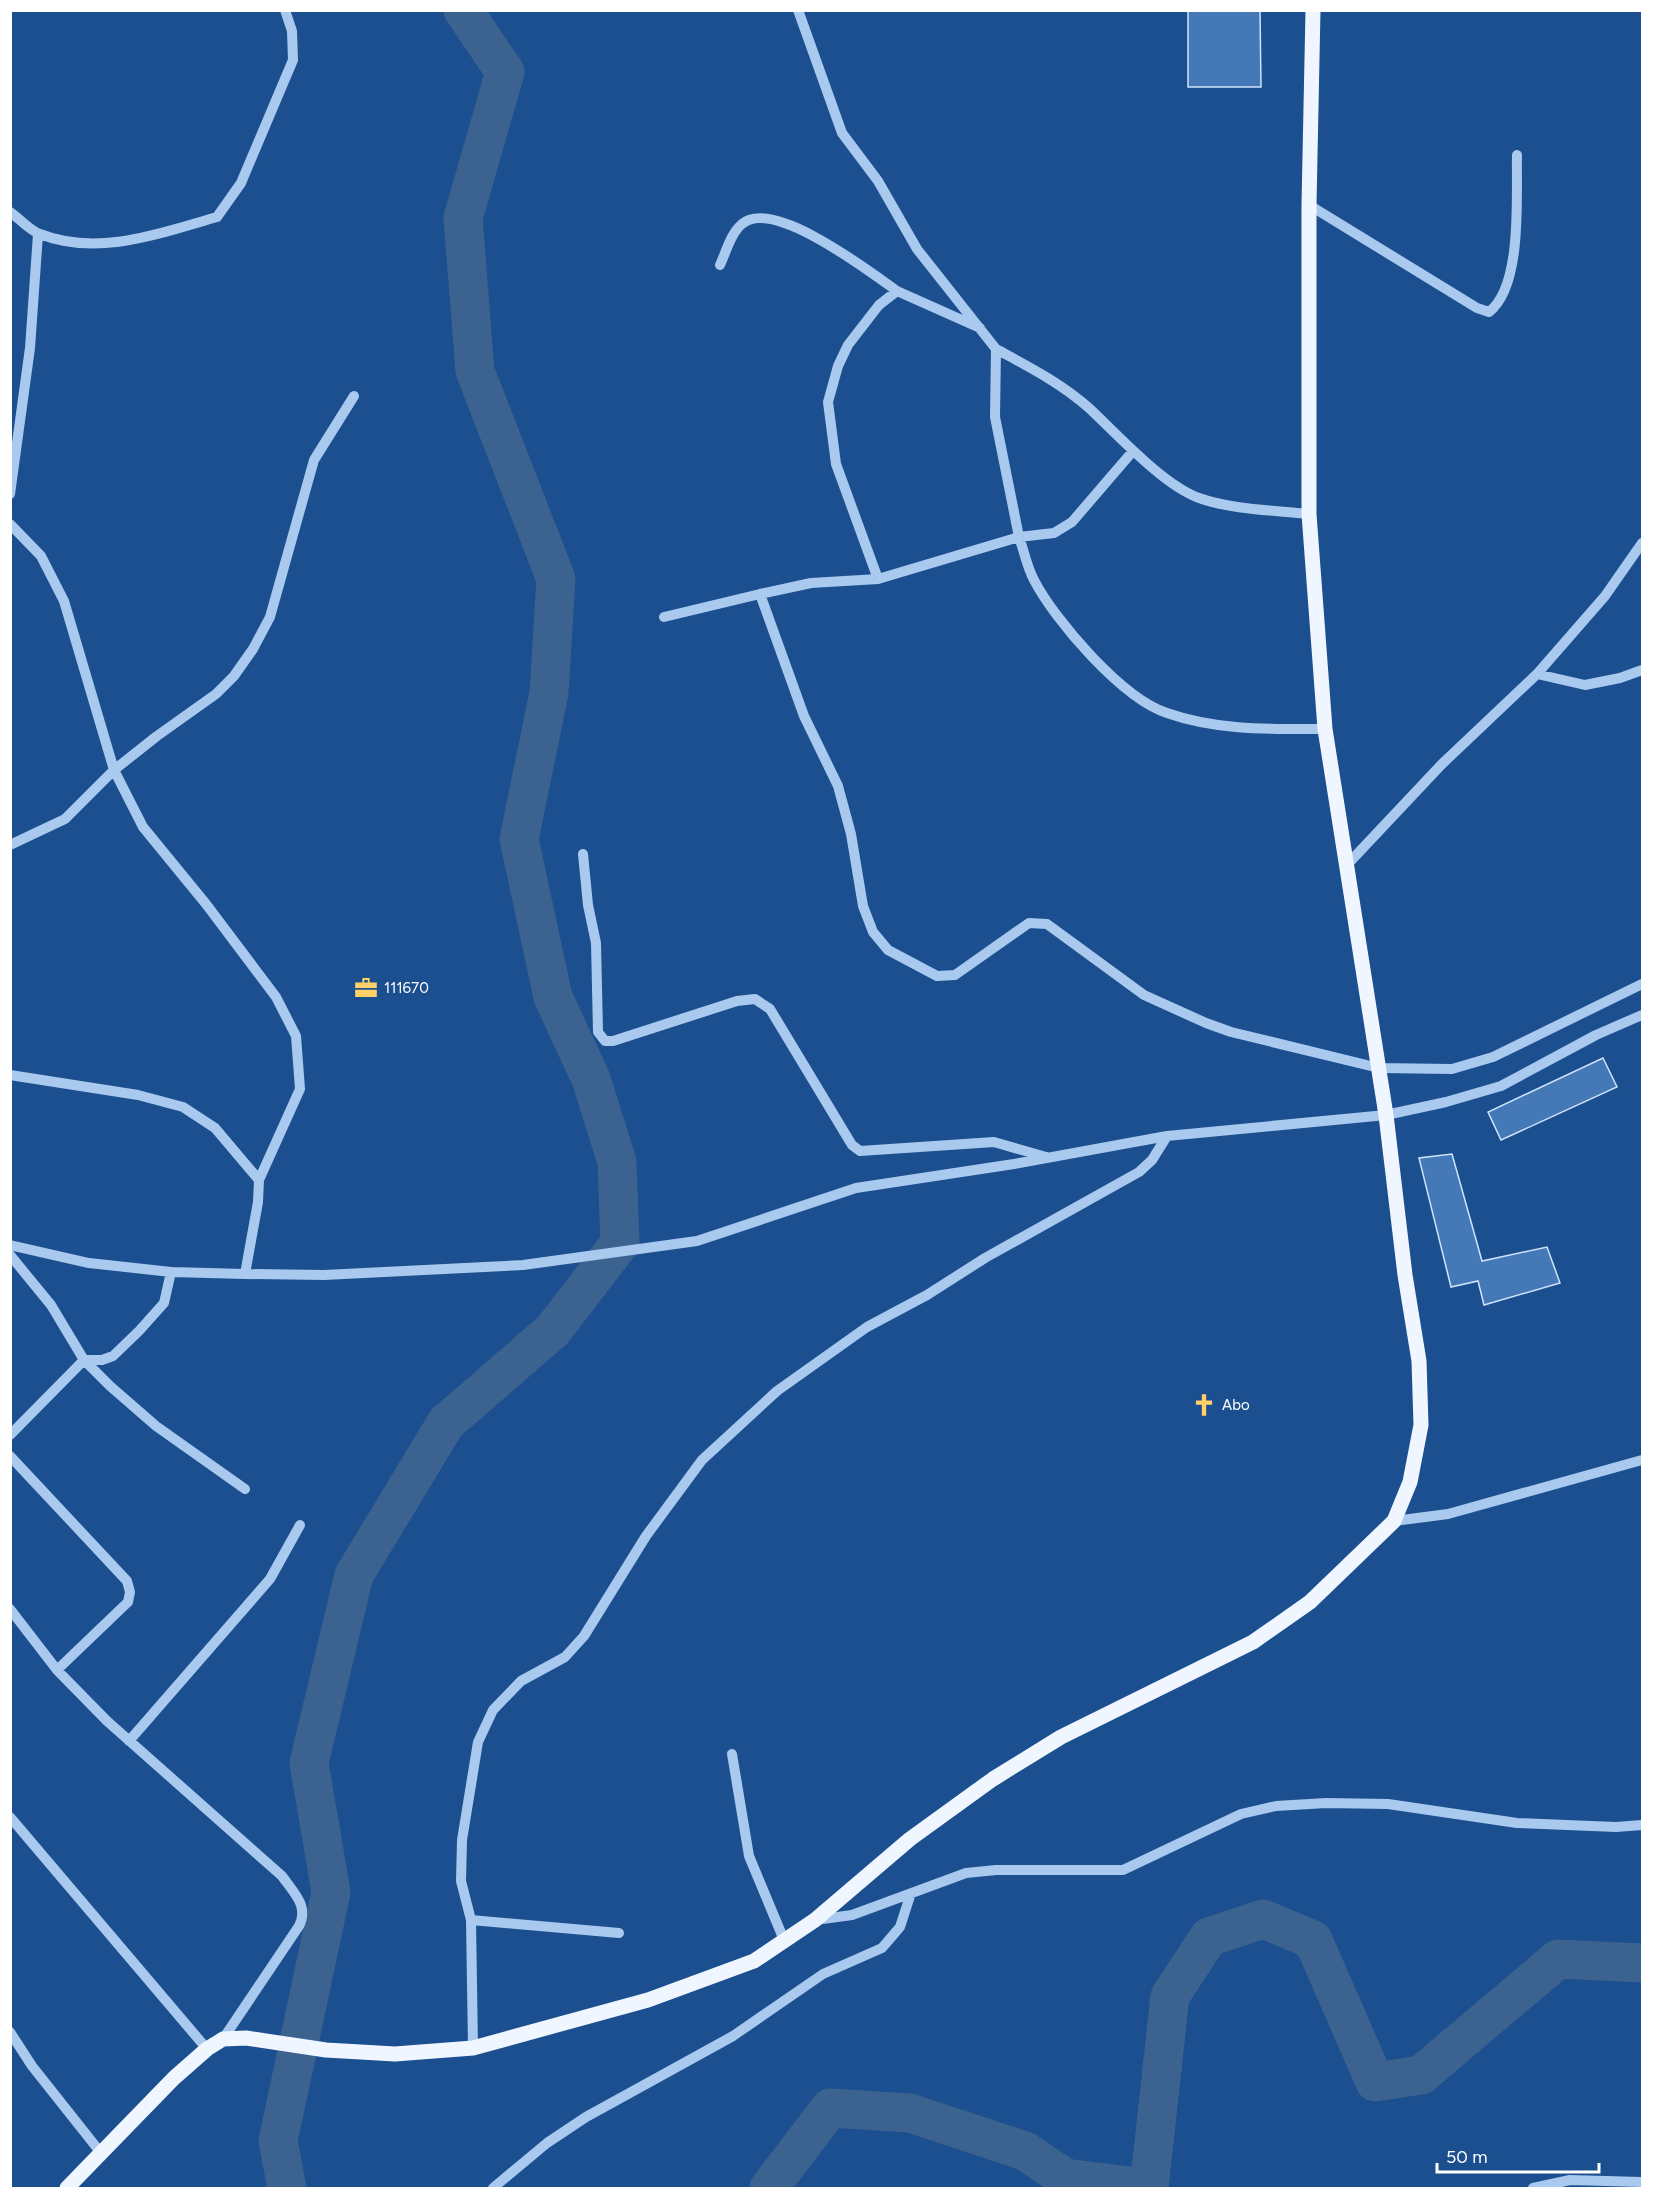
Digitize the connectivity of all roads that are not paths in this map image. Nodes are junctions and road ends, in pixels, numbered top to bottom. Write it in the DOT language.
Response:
graph roads {
  1 [pos="285,10"];
  2 [pos="798,10"];
  3 [pos="1313,10"];
  4 [pos="1517,155"];
  5 [pos="1309,205"];
  6 [pos="10,212"];
  7 [pos="38,234"];
  8 [pos="720,265"];
  9 [pos="897,291"];
  10 [pos="982,329"];
  11 [pos="996,349"];
  12 [pos="354,396"];
  13 [pos="1132,451"];
  14 [pos="10,494"];
  15 [pos="1309,514"];
  16 [pos="10,524"];
  17 [pos="1019,537"];
  18 [pos="1642,543"];
  19 [pos="878,579"];
  20 [pos="760,594"];
  21 [pos="664,617"];
  22 [pos="1642,670"];
  23 [pos="1537,674"];
  24 [pos="1325,729"];
  25 [pos="114,770"];
  26 [pos="10,845"];
  27 [pos="583,854"];
  28 [pos="1345,867"];
  29 [pos="1642,984"];
  30 [pos="1642,1015"];
  31 [pos="1379,1068"];
  32 [pos="10,1075"];
  33 [pos="1386,1115"];
  34 [pos="1167,1136"];
  35 [pos="1049,1158"];
  36 [pos="259,1180"];
  37 [pos="10,1245"];
  38 [pos="10,1255"];
  39 [pos="171,1272"];
  40 [pos="245,1274"];
  41 [pos="84,1360"];
  42 [pos="10,1435"];
  43 [pos="10,1456"];
  44 [pos="1642,1460"];
  45 [pos="245,1489"];
  46 [pos="1394,1521"];
  47 [pos="300,1525"];
  48 [pos="10,1609"];
  49 [pos="57,1670"];
  50 [pos="129,1741"];
  51 [pos="732,1754"];
  52 [pos="10,1817"];
  53 [pos="1642,1825"];
  54 [pos="910,1893"];
  55 [pos="471,1920"];
  56 [pos="815,1920"];
  57 [pos="620,1933"];
  58 [pos="784,1940"];
  59 [pos="10,2032"];
  60 [pos="223,2039"];
  61 [pos="473,2048"];
  62 [pos="207,2049"];
  63 [pos="101,2153"];
  64 [pos="1642,2182"];
  65 [pos="67,2188"];
  66 [pos="493,2188"];
  67 [pos="1533,2188"];
  1 -- 7 [label="street"];
  2 -- 10 [label="street"];
  3 -- 5 [label="main road"];
  4 -- 5 [label="street"];
  5 -- 15 [label="main road"];
  6 -- 7 [label="street"];
  7 -- 14 [label="street"];
  8 -- 9 [label="street"];
  9 -- 10 [label="street"];
  9 -- 19 [label="street"];
  10 -- 11 [label="street"];
  11 -- 13 [label="street"];
  11 -- 17 [label="street"];
  12 -- 25 [label="street"];
  13 -- 15 [label="street"];
  13 -- 17 [label="street"];
  15 -- 24 [label="main road"];
  16 -- 25 [label="street"];
  17 -- 19 [label="street"];
  17 -- 24 [label="street"];
  18 -- 23 [label="street"];
  19 -- 20 [label="street"];
  20 -- 21 [label="street"];
  20 -- 31 [label="street"];
  22 -- 23 [label="street"];
  23 -- 28 [label="street"];
  24 -- 28 [label="main road"];
  25 -- 26 [label="street"];
  25 -- 36 [label="street"];
  27 -- 35 [label="street"];
  28 -- 31 [label="main road"];
  29 -- 31 [label="street"];
  30 -- 33 [label="street"];
  31 -- 33 [label="main road"];
  32 -- 36 [label="street"];
  33 -- 34 [label="street"];
  33 -- 46 [label="main road"];
  34 -- 35 [label="street"];
  34 -- 55 [label="street"];
  35 -- 40 [label="street"];
  36 -- 40 [label="street"];
  37 -- 39 [label="street"];
  38 -- 41 [label="street"];
  39 -- 40 [label="street"];
  39 -- 41 [label="street"];
  41 -- 42 [label="street"];
  41 -- 45 [label="street"];
  43 -- 49 [label="street"];
  44 -- 46 [label="street"];
  46 -- 56 [label="main road"];
  47 -- 50 [label="street"];
  48 -- 49 [label="street"];
  49 -- 50 [label="street"];
  50 -- 60 [label="street"];
  51 -- 58 [label="street"];
  52 -- 62 [label="street"];
  53 -- 54 [label="street"];
  54 -- 56 [label="street"];
  54 -- 66 [label="street"];
  55 -- 57 [label="street"];
  55 -- 61 [label="street"];
  56 -- 58 [label="main road"];
  58 -- 61 [label="main road"];
  59 -- 63 [label="street"];
  60 -- 61 [label="main road"];
  60 -- 62 [label="main road"];
  62 -- 63 [label="main road"];
  63 -- 65 [label="main road"];
  64 -- 67 [label="street"];
}
